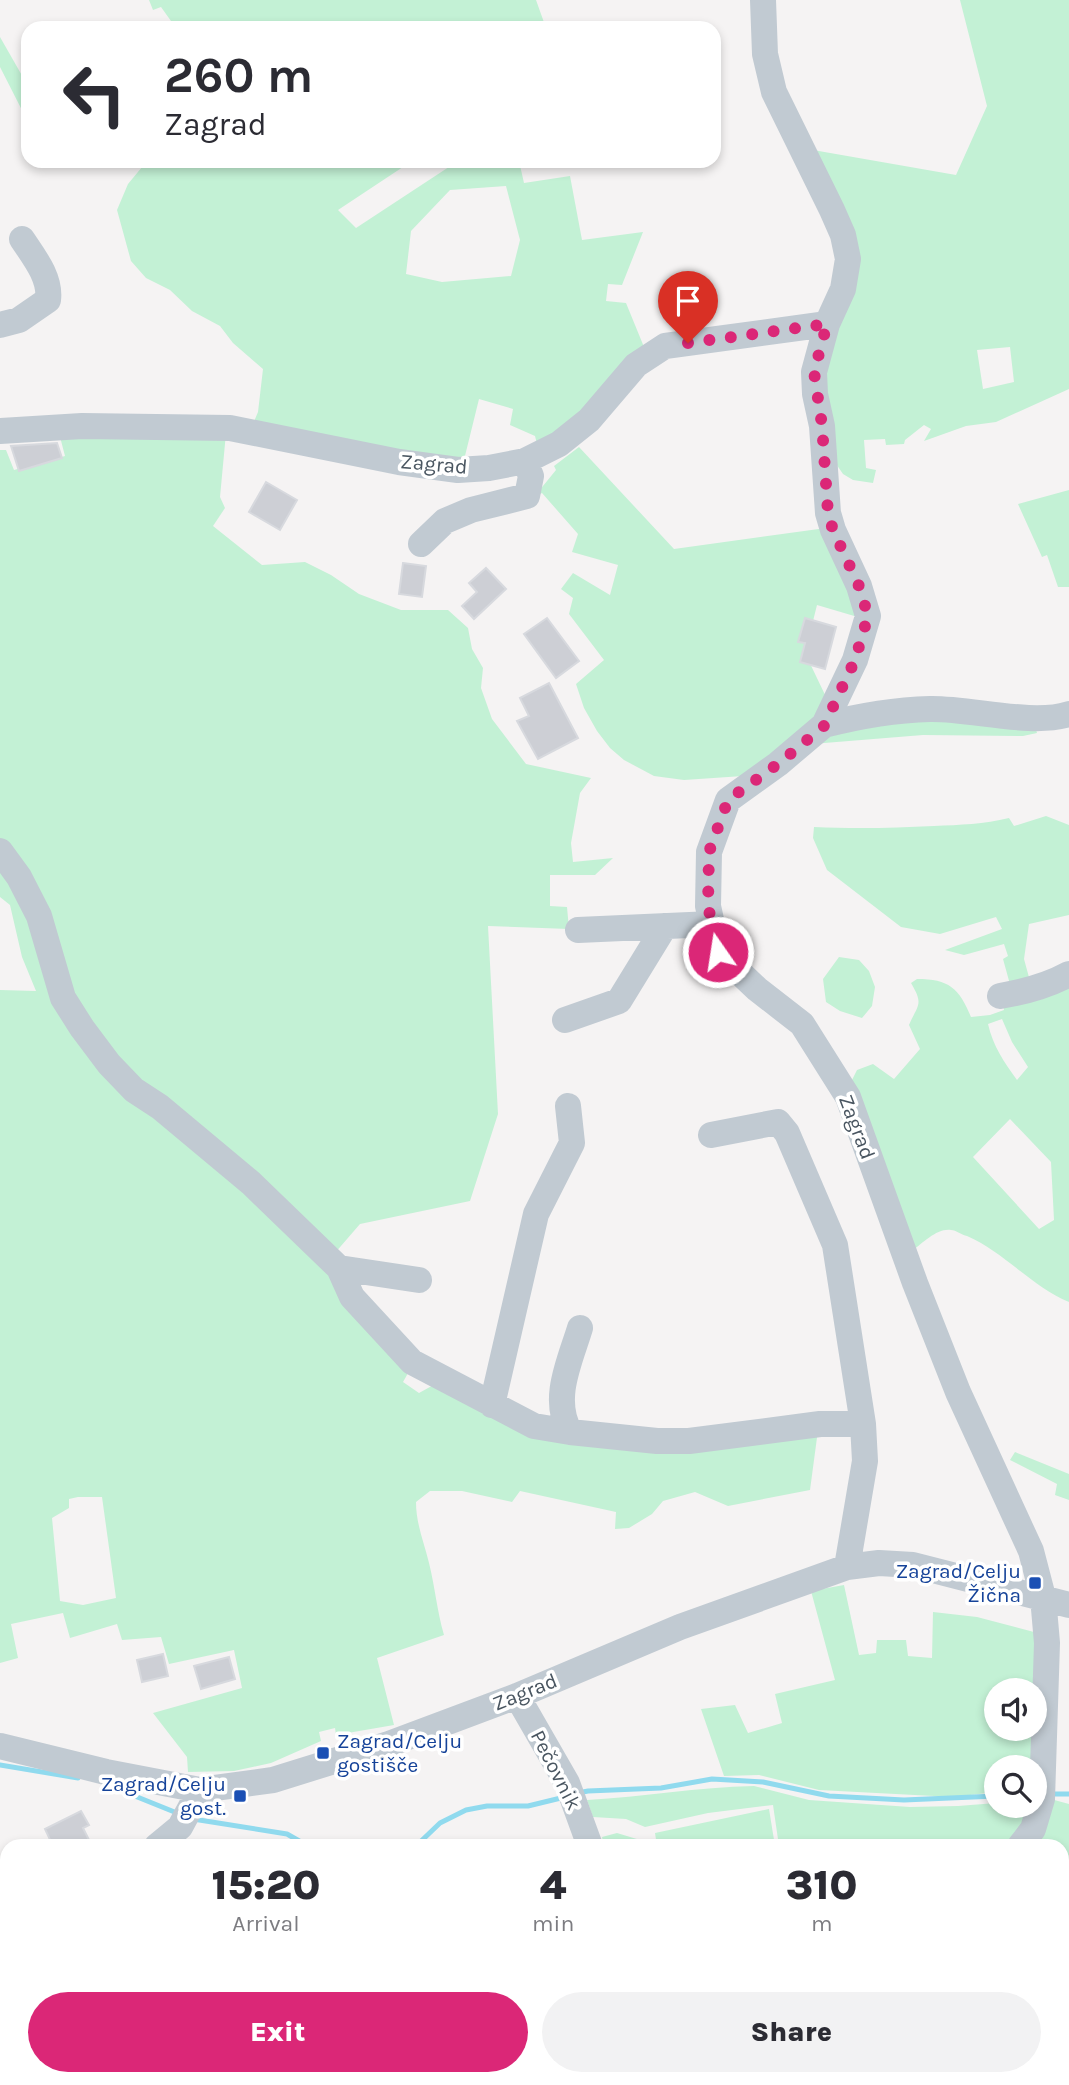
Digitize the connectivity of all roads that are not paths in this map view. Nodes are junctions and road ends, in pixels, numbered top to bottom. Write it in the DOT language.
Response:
graph roads {
  1 [pos="763,0"];
  2 [pos="22,239"];
  3 [pos="827,324"];
  4 [pos="0,325"];
  5 [pos="0,431"];
  6 [pos="525,461"];
  7 [pos="421,544"];
  8 [pos="1065,717"];
  9 [pos="824,726"];
  10 [pos="0,850"];
  11 [pos="712,924"];
  12 [pos="665,926"];
  13 [pos="578,930"];
  14 [pos="1069,974"];
  15 [pos="1000,996"];
  16 [pos="565,1020"];
  17 [pos="568,1106"];
  18 [pos="711,1135"];
  19 [pos="339,1268"];
  20 [pos="419,1280"];
  21 [pos="580,1328"];
  22 [pos="492,1405"];
  23 [pos="863,1424"];
  24 [pos="570,1432"];
  25 [pos="846,1567"];
  26 [pos="1043,1597"];
  27 [pos="1069,1605"];
  28 [pos="517,1696"];
  29 [pos="0,1746"];
  30 [pos="189,1809"];
  31 [pos="163,1839"];
  32 [pos="587,1839"];
  33 [pos="1025,1839"];
  1 -- 3 [label="street, Zagrad"];
  2 -- 4 [label="street"];
  3 -- 6 [label="street, Zagrad"];
  3 -- 9 [label="street, Zagrad"];
  5 -- 6 [label="street, Zagrad"];
  6 -- 7 [label="street"];
  8 -- 9 [label="street, Zagrad"];
  9 -- 11 [label="street, Zagrad"];
  10 -- 19 [label="street"];
  11 -- 12 [label="street"];
  11 -- 26 [label="street, Zagrad"];
  12 -- 13 [label="street"];
  12 -- 16 [label="street"];
  14 -- 15 [label="street"];
  17 -- 22 [label="street"];
  18 -- 23 [label="street"];
  19 -- 20 [label="street"];
  19 -- 22 [label="street"];
  21 -- 24 [label="street"];
  22 -- 24 [label="street"];
  23 -- 24 [label="street"];
  23 -- 25 [label="street"];
  25 -- 26 [label="street, Zagrad"];
  25 -- 28 [label="street, Zagrad"];
  26 -- 27 [label="street, Zagrad"];
  26 -- 33 [label="street"];
  28 -- 30 [label="street, Zagrad"];
  28 -- 32 [label="street, Pečovnik"];
  29 -- 30 [label="street, Zagrad"];
  30 -- 31 [label="street"];
}
